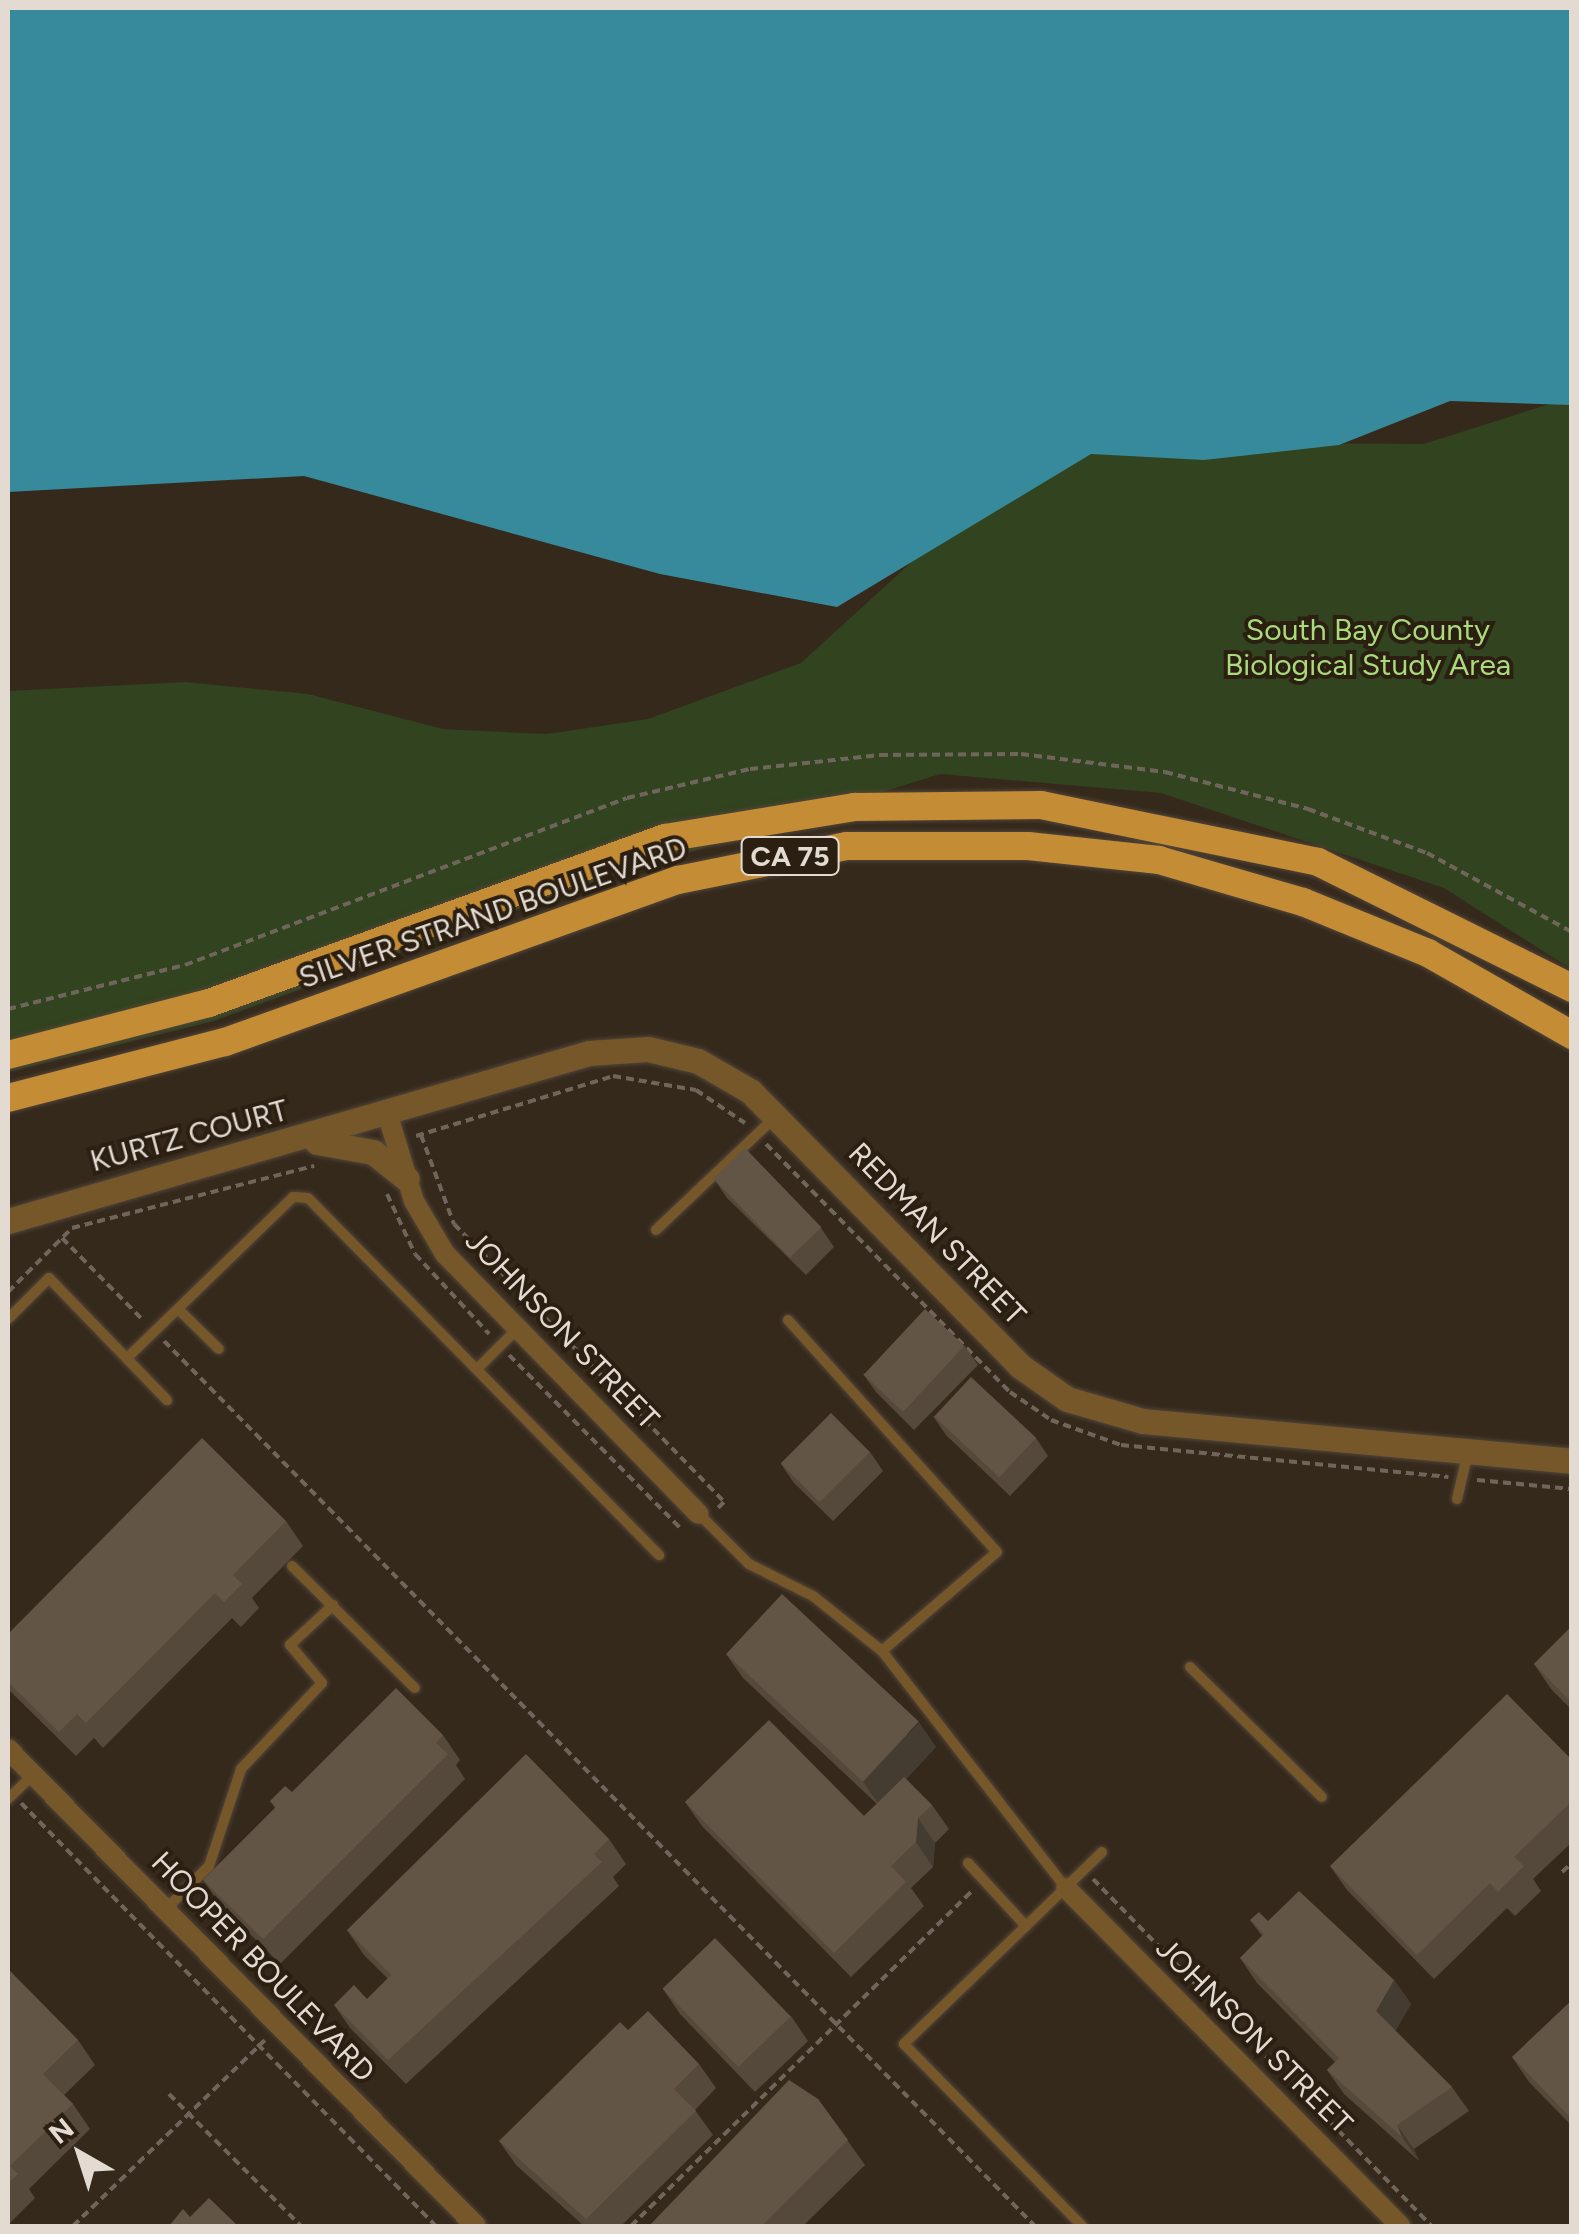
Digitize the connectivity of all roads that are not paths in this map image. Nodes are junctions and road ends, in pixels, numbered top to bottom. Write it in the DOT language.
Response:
graph roads {
  1 [pos="1572,988"];
  2 [pos="1572,1035"];
  3 [pos="8,1055"];
  4 [pos="8,1098"];
  5 [pos="388,1116"];
  6 [pos="776,1116"];
  7 [pos="258,1152"];
  8 [pos="407,1179"];
  9 [pos="8,1221"];
  10 [pos="656,1230"];
  11 [pos="178,1309"];
  12 [pos="8,1319"];
  13 [pos="788,1320"];
  14 [pos="517,1329"];
  15 [pos="219,1350"];
  16 [pos="128,1358"];
  17 [pos="477,1369"];
  18 [pos="167,1400"];
  19 [pos="1468,1452"];
  20 [pos="1572,1462"];
  21 [pos="1457,1499"];
  22 [pos="703,1518"];
  23 [pos="659,1555"];
  24 [pos="292,1566"];
  25 [pos="333,1605"];
  26 [pos="882,1651"];
  27 [pos="1190,1667"];
  28 [pos="416,1688"];
  29 [pos="8,1749"];
  30 [pos="33,1775"];
  31 [pos="10,1797"];
  32 [pos="1322,1797"];
  33 [pos="1102,1852"];
  34 [pos="968,1864"];
  35 [pos="1066,1888"];
  36 [pos="166,1910"];
  37 [pos="1026,1926"];
  38 [pos="476,2226"];
  39 [pos="1082,2226"];
  40 [pos="1400,2226"];
  1 -- 3 [label="highway, SILVER STRAND BOULEVARD / CA 75"];
  2 -- 4 [label="highway, SILVER STRAND BOULEVARD / CA 75"];
  5 -- 6 [label="street, REDMAN STREET"];
  5 -- 7 [label="street, KURTZ COURT"];
  5 -- 8 [label="street, JOHNSON STREET"];
  6 -- 10 [label="lane"];
  6 -- 19 [label="street, REDMAN STREET"];
  7 -- 8 [label="street"];
  7 -- 9 [label="street, KURTZ COURT"];
  8 -- 14 [label="street, JOHNSON STREET"];
  11 -- 15 [label="lane"];
  11 -- 16 [label="lane"];
  11 -- 17 [label="lane"];
  12 -- 16 [label="lane"];
  13 -- 26 [label="lane"];
  14 -- 17 [label="lane"];
  14 -- 22 [label="street, JOHNSON STREET"];
  16 -- 18 [label="lane"];
  17 -- 23 [label="lane"];
  19 -- 20 [label="street, REDMAN STREET"];
  19 -- 21 [label="lane"];
  22 -- 26 [label="lane"];
  24 -- 25 [label="lane"];
  25 -- 28 [label="lane"];
  25 -- 36 [label="lane"];
  26 -- 35 [label="lane"];
  27 -- 32 [label="lane"];
  29 -- 30 [label="street, HOOPER BOULEVARD"];
  30 -- 31 [label="lane"];
  30 -- 36 [label="street, HOOPER BOULEVARD"];
  33 -- 35 [label="lane"];
  34 -- 37 [label="lane"];
  35 -- 37 [label="lane"];
  35 -- 40 [label="street, JOHNSON STREET"];
  36 -- 38 [label="street, HOOPER BOULEVARD"];
  37 -- 39 [label="lane"];
}
